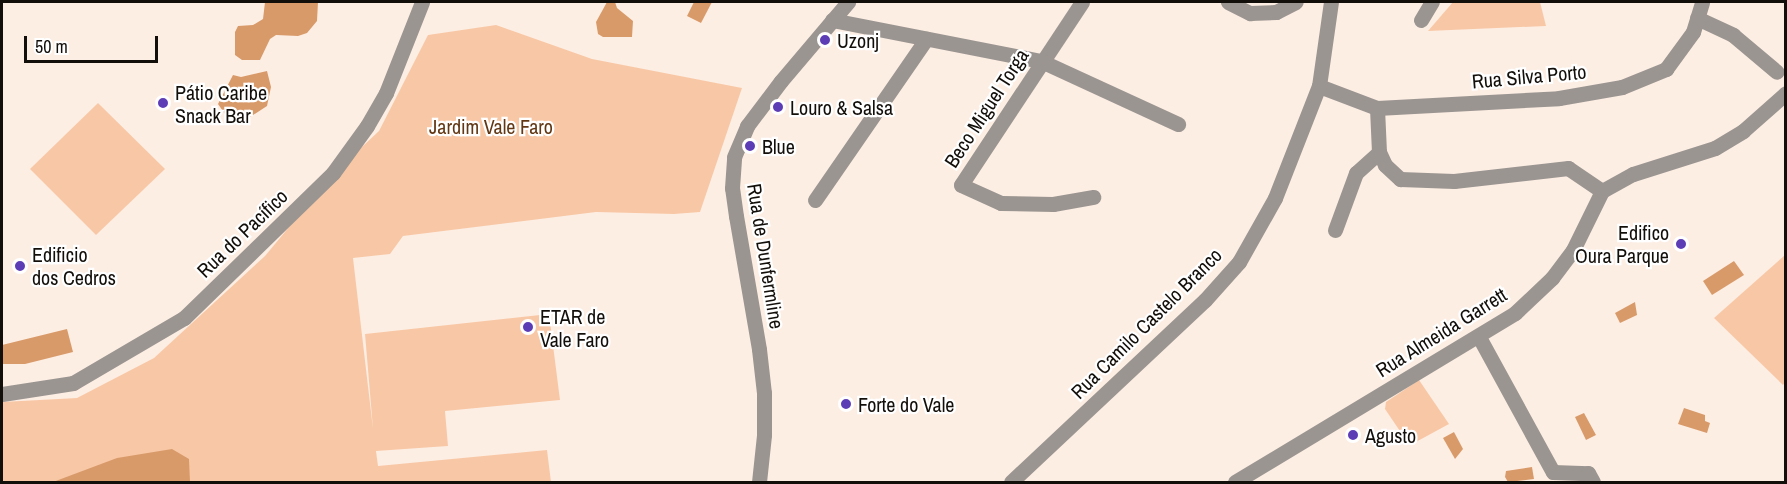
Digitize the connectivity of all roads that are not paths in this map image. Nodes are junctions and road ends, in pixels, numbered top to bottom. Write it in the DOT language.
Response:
graph roads {
  1 [pos="422,2"];
  2 [pos="848,2"];
  3 [pos="1082,2"];
  4 [pos="1228,2"];
  5 [pos="1296,2"];
  6 [pos="1432,2"];
  7 [pos="1702,2"];
  8 [pos="1327,6"];
  9 [pos="1697,18"];
  10 [pos="832,20"];
  11 [pos="1421,20"];
  12 [pos="926,39"];
  13 [pos="1041,62"];
  14 [pos="1777,72"];
  15 [pos="1318,86"];
  16 [pos="1785,93"];
  17 [pos="1377,108"];
  18 [pos="1178,124"];
  19 [pos="1379,152"];
  20 [pos="1602,191"];
  21 [pos="1093,197"];
  22 [pos="815,200"];
  23 [pos="1335,230"];
  24 [pos="1479,336"];
  25 [pos="2,394"];
  26 [pos="759,483"];
  27 [pos="1011,483"];
  28 [pos="1235,483"];
  29 [pos="1593,483"];
  1 -- 25 [label="street, Rua do Pacífico"];
  2 -- 10 [label="street, Rua de Dunfermline"];
  3 -- 13 [label="street, Beco Miguel Torga"];
  4 -- 5 [label="street"];
  6 -- 11 [label="street"];
  7 -- 9 [label="street, Rua Silva Porto"];
  8 -- 15 [label="street, Rua Camilo Castelo Branco"];
  9 -- 14 [label="street"];
  9 -- 17 [label="street, Rua Silva Porto"];
  10 -- 12 [label="street"];
  10 -- 26 [label="street, Rua de Dunfermline"];
  12 -- 13 [label="street"];
  12 -- 22 [label="street"];
  13 -- 18 [label="street"];
  13 -- 21 [label="street, Beco Miguel Torga"];
  15 -- 17 [label="street, Rua Silva Porto"];
  15 -- 27 [label="street, Rua Camilo Castelo Branco"];
  16 -- 20 [label="street"];
  17 -- 19 [label="street"];
  19 -- 20 [label="street"];
  19 -- 23 [label="street"];
  20 -- 24 [label="street, Rua Almeida Garrett"];
  24 -- 28 [label="street, Rua Almeida Garrett"];
  24 -- 29 [label="street"];
}
